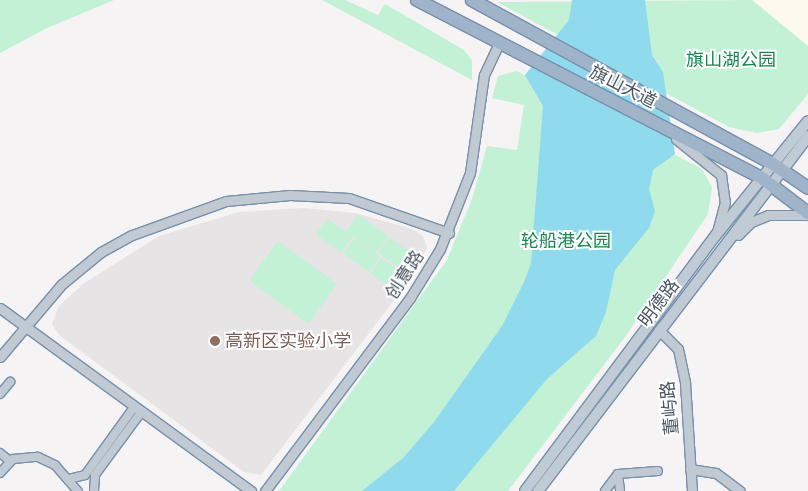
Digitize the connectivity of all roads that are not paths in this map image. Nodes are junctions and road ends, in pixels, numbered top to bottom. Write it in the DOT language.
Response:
graph roads {
  1 [pos="417,0"];
  2 [pos="472,0"];
  3 [pos="499,43"];
  4 [pos="808,121"];
  5 [pos="656,124"];
  6 [pos="808,136"];
  7 [pos="776,166"];
  8 [pos="765,181"];
  9 [pos="808,188"];
  10 [pos="808,214"];
  11 [pos="449,233"];
  12 [pos="716,235"];
  13 [pos="0,308"];
  14 [pos="25,326"];
  15 [pos="659,330"];
  16 [pos="0,357"];
  17 [pos="10,382"];
  18 [pos="0,394"];
  19 [pos="139,408"];
  20 [pos="0,452"];
  21 [pos="10,461"];
  22 [pos="690,469"];
  23 [pos="658,471"];
  24 [pos="0,473"];
  25 [pos="618,474"];
  26 [pos="68,479"];
  27 [pos="78,491"];
  28 [pos="94,491"];
  29 [pos="251,491"];
  30 [pos="265,491"];
  31 [pos="525,491"];
  32 [pos="538,491"];
  33 [pos="605,491"];
  34 [pos="620,491"];
  35 [pos="692,491"];
  36 [pos="740,491"];
  1 -- 3 [label="highway, 旗山大道"];
  2 -- 7 [label="highway, 旗山大道"];
  3 -- 5 [label="highway, 旗山大道"];
  3 -- 11 [label="street, 创意路"];
  4 -- 7 [label="main road, 明德路"];
  5 -- 8 [label="highway, 旗山大道"];
  5 -- 12 [label="street"];
  6 -- 7 [label="main road, 明德路"];
  7 -- 8 [label="main road, 明德路"];
  7 -- 9 [label="highway, 旗山大道"];
  8 -- 10 [label="highway, 旗山大道"];
  8 -- 12 [label="main road"];
  8 -- 15 [label="main road, 明德路"];
  10 -- 15 [label="street"];
  11 -- 14 [label="street"];
  11 -- 30 [label="street, 创意路"];
  12 -- 31 [label="main road"];
  13 -- 14 [label="street"];
  14 -- 16 [label="street"];
  14 -- 19 [label="street"];
  15 -- 22 [label="street, 董屿路"];
  15 -- 32 [label="main road, 明德路"];
  17 -- 18 [label="street"];
  19 -- 26 [label="street"];
  19 -- 28 [label="street"];
  19 -- 29 [label="street"];
  20 -- 21 [label="street"];
  21 -- 24 [label="street"];
  21 -- 26 [label="street"];
  22 -- 35 [label="street, 董屿路"];
  22 -- 36 [label="street"];
  23 -- 25 [label="street"];
  25 -- 33 [label="street"];
  25 -- 34 [label="street"];
  26 -- 27 [label="street"];
}
